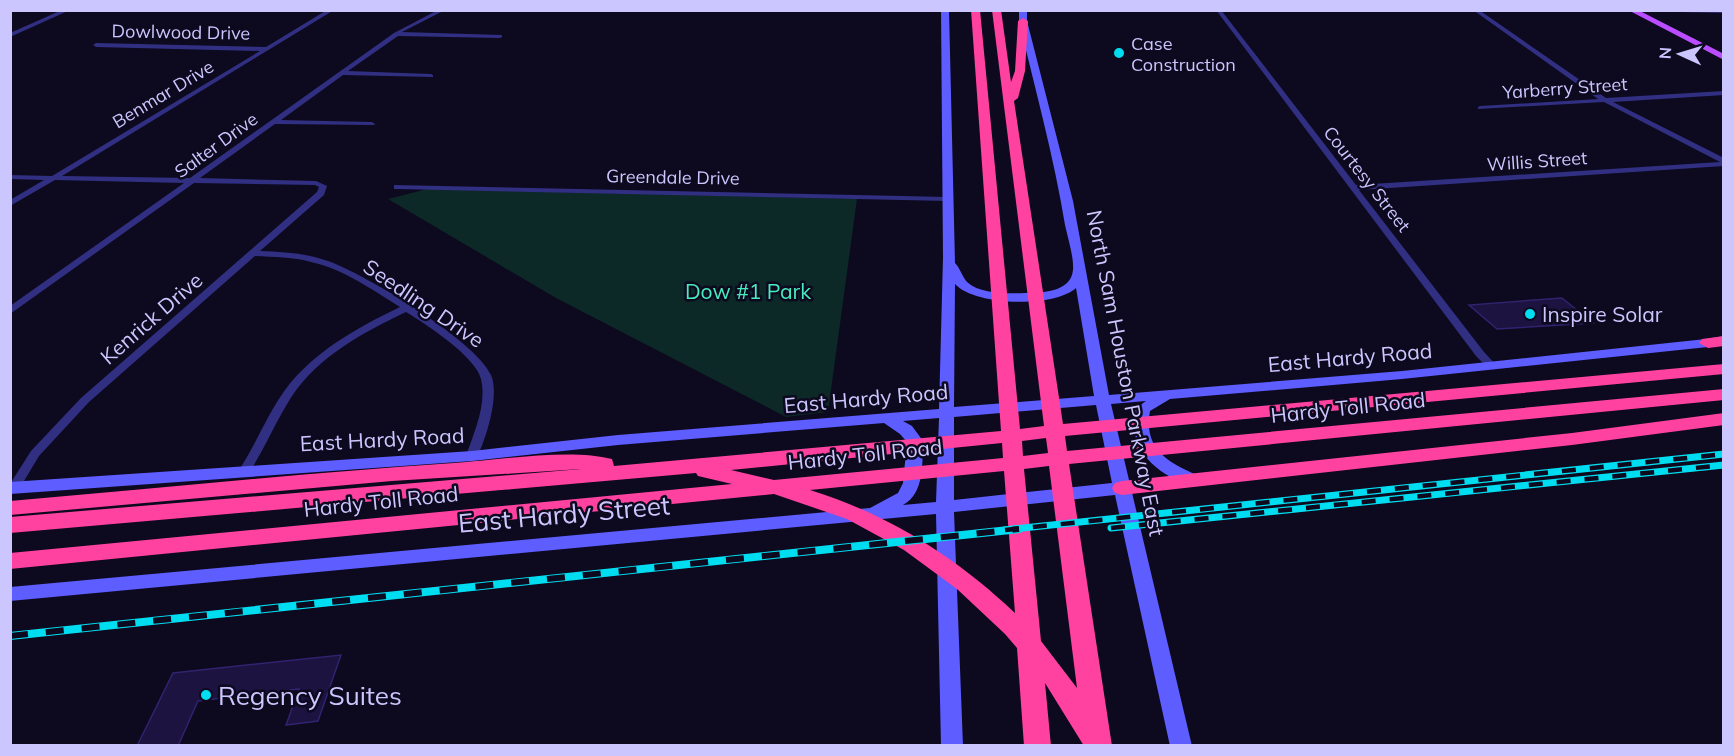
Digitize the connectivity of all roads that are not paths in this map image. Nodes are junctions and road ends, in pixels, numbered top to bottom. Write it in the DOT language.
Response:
graph roads {
  1 [pos="68,10"];
  2 [pos="332,10"];
  3 [pos="443,10"];
  4 [pos="945,10"];
  5 [pos="966,10"];
  6 [pos="975,10"];
  7 [pos="996,10"];
  8 [pos="1218,10"];
  9 [pos="1475,10"];
  10 [pos="1631,10"];
  11 [pos="1680,10"];
  12 [pos="1724,11"];
  13 [pos="1023,16"];
  14 [pos="10,32"];
  15 [pos="396,34"];
  16 [pos="500,36"];
  17 [pos="96,45"];
  18 [pos="266,49"];
  19 [pos="1724,58"];
  20 [pos="341,73"];
  21 [pos="431,76"];
  22 [pos="1724,93"];
  23 [pos="1604,100"];
  24 [pos="983,104"];
  25 [pos="1010,106"];
  26 [pos="1480,108"];
  27 [pos="272,122"];
  28 [pos="372,123"];
  29 [pos="1724,163"];
  30 [pos="10,177"];
  31 [pos="55,178"];
  32 [pos="191,181"];
  33 [pos="397,187"];
  34 [pos="1353,188"];
  35 [pos="948,199"];
  36 [pos="10,204"];
  37 [pos="254,253"];
  38 [pos="949,257"];
  39 [pos="1079,271"];
  40 [pos="406,308"];
  41 [pos="10,311"];
  42 [pos="1718,340"];
  43 [pos="1492,366"];
  44 [pos="1724,369"];
  45 [pos="1724,394"];
  46 [pos="1166,395"];
  47 [pos="1103,400"];
  48 [pos="948,413"];
  49 [pos="887,418"];
  50 [pos="1724,419"];
  51 [pos="472,456"];
  52 [pos="245,470"];
  53 [pos="1193,480"];
  54 [pos="1122,488"];
  55 [pos="12,495"];
  56 [pos="947,507"];
  57 [pos="870,514"];
  58 [pos="10,524"];
  59 [pos="10,561"];
  60 [pos="10,594"];
  61 [pos="952,746"];
  62 [pos="1038,746"];
  63 [pos="1099,746"];
  64 [pos="1180,746"];
  1 -- 14 [label="street"];
  2 -- 18 [label="street, Benmar Drive"];
  3 -- 15 [label="street, Salter Drive"];
  4 -- 35 [label="main road"];
  5 -- 24 [label="highway"];
  6 -- 24 [label="highway"];
  7 -- 25 [label="highway"];
  8 -- 34 [label="street, Courtesy Street"];
  9 -- 23 [label="street"];
  10 -- 19 [label="main road"];
  11 -- 12 [label="street"];
  13 -- 25 [label="highway"];
  13 -- 39 [label="main road, North Sam Houston Parkway East"];
  15 -- 16 [label="street"];
  15 -- 20 [label="street, Salter Drive"];
  17 -- 18 [label="street, Dowlwood Drive"];
  18 -- 31 [label="street, Benmar Drive"];
  20 -- 21 [label="street"];
  20 -- 27 [label="street, Salter Drive"];
  22 -- 23 [label="street, Yarberry Street"];
  23 -- 26 [label="street, Yarberry Street"];
  23 -- 29 [label="street"];
  24 -- 62 [label="highway"];
  25 -- 63 [label="highway"];
  27 -- 28 [label="street"];
  27 -- 32 [label="street, Salter Drive"];
  29 -- 34 [label="street, Willis Street"];
  30 -- 31 [label="street"];
  31 -- 32 [label="street"];
  31 -- 36 [label="street, Benmar Drive"];
  32 -- 37 [label="street, Kenrick Drive"];
  32 -- 41 [label="street, Salter Drive"];
  33 -- 35 [label="street, Greendale Drive"];
  34 -- 43 [label="street, Courtesy Street"];
  35 -- 38 [label="main road"];
  37 -- 40 [label="street, Seedling Drive"];
  37 -- 55 [label="street, Kenrick Drive"];
  38 -- 39 [label="main road"];
  38 -- 48 [label="main road"];
  39 -- 47 [label="main road, North Sam Houston Parkway East"];
  40 -- 51 [label="street, Seedling Drive"];
  40 -- 52 [label="street"];
  42 -- 43 [label="main road, East Hardy Road"];
  43 -- 46 [label="main road, East Hardy Road"];
  44 -- 58 [label="highway, Hardy Toll Road"];
  45 -- 59 [label="highway, Hardy Toll Road"];
  46 -- 47 [label="main road, East Hardy Road"];
  46 -- 53 [label="main road"];
  47 -- 48 [label="main road, East Hardy Road"];
  47 -- 54 [label="main road, North Sam Houston Parkway East"];
  48 -- 49 [label="main road, East Hardy Road"];
  48 -- 56 [label="main road"];
  49 -- 51 [label="main road, East Hardy Road"];
  49 -- 57 [label="main road"];
  50 -- 53 [label="highway"];
  51 -- 52 [label="main road, East Hardy Road"];
  51 -- 58 [label="highway"];
  52 -- 55 [label="main road, East Hardy Road"];
  53 -- 54 [label="highway"];
  54 -- 56 [label="main road, East Hardy Street"];
  54 -- 64 [label="main road, North Sam Houston Parkway East"];
  55 -- 63 [label="highway"];
  56 -- 57 [label="main road, East Hardy Street"];
  56 -- 61 [label="main road"];
  57 -- 60 [label="main road, East Hardy Street"];
}
